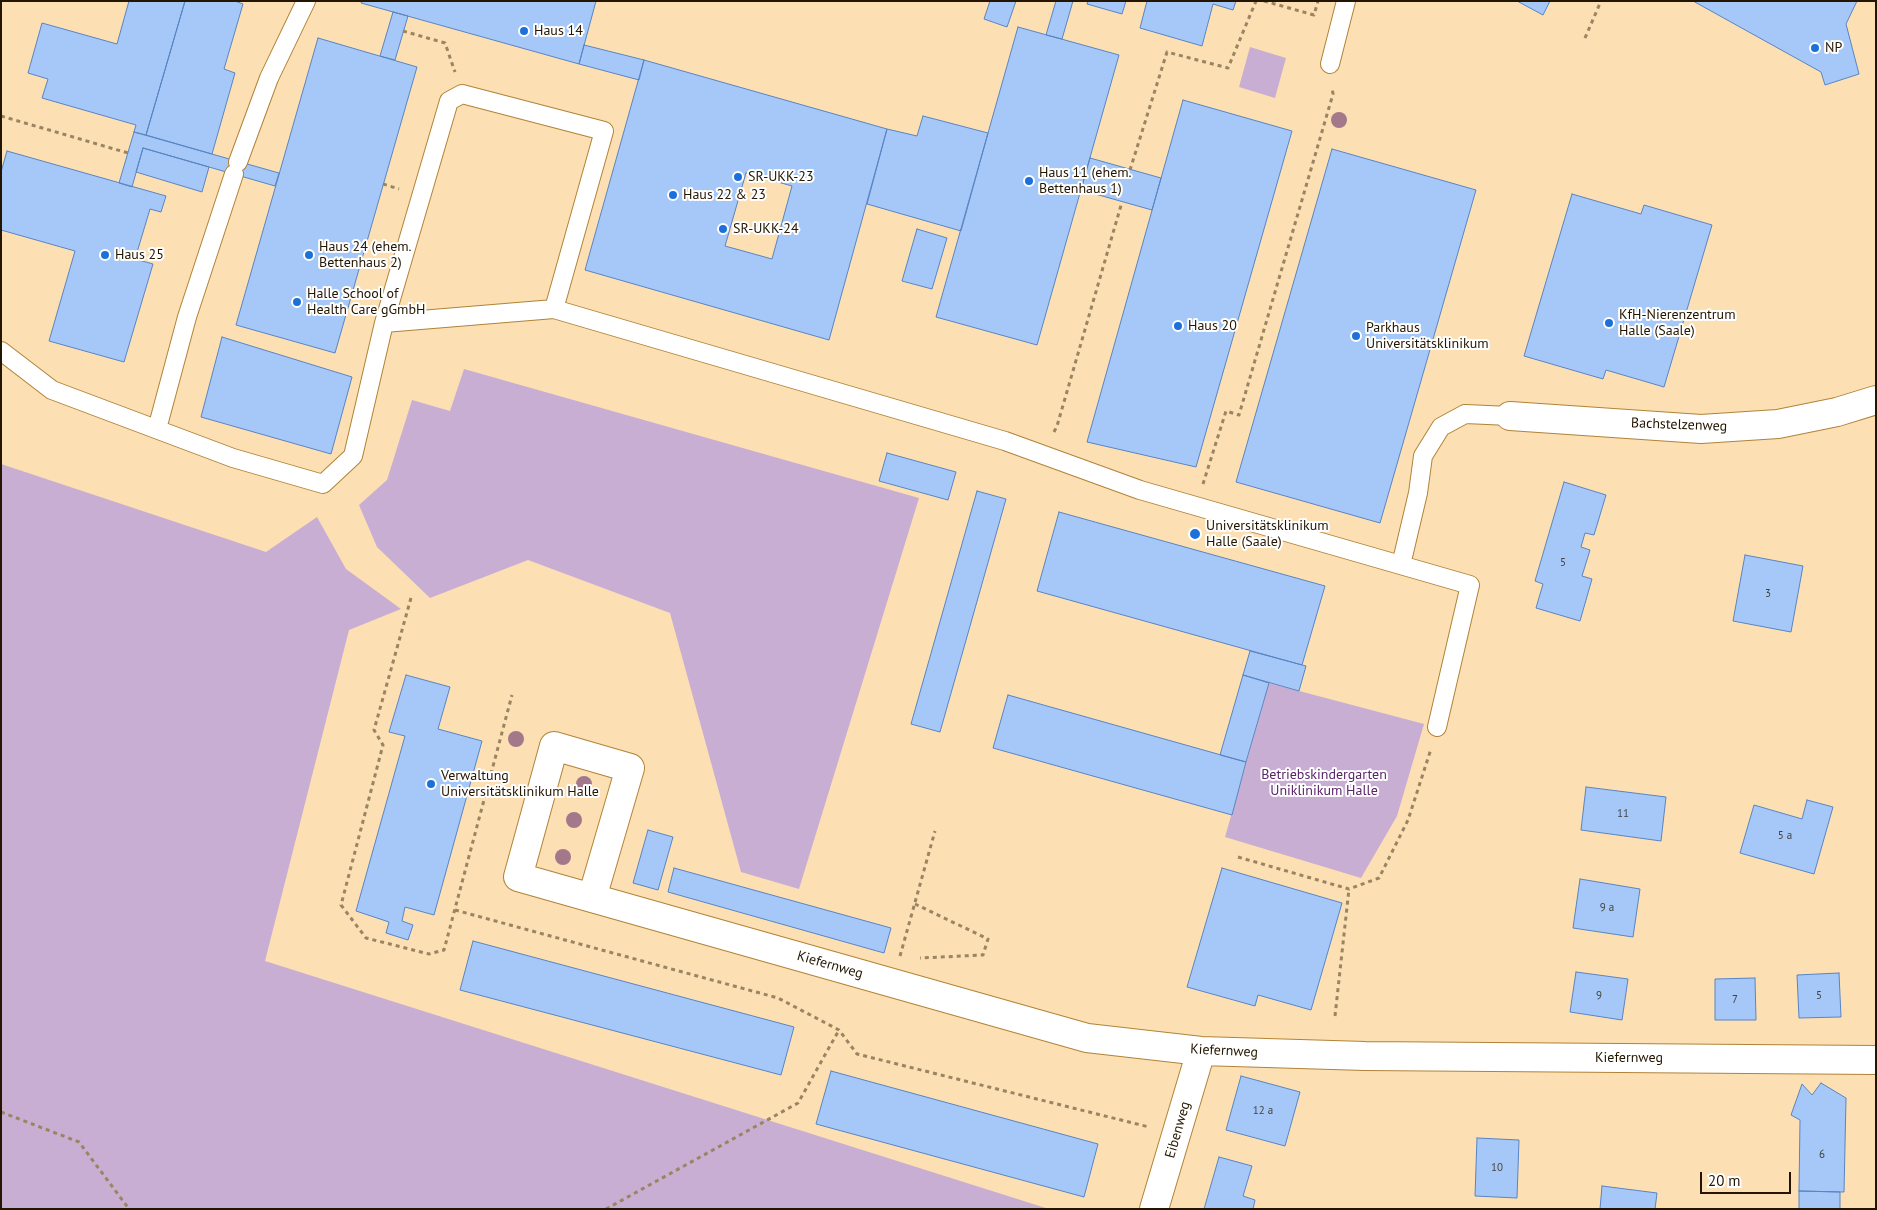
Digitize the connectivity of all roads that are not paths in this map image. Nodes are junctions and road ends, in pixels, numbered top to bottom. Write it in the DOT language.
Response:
graph roads {
  1 [pos="306,1"];
  2 [pos="1346,1"];
  3 [pos="1330,64"];
  4 [pos="554,309"];
  5 [pos="384,323"];
  6 [pos="1,350"];
  7 [pos="1876,400"];
  8 [pos="1510,416"];
  9 [pos="157,429"];
  10 [pos="1401,565"];
  11 [pos="1437,727"];
  12 [pos="592,898"];
  13 [pos="1201,1051"];
  14 [pos="1876,1060"];
  15 [pos="1154,1209"];
  1 -- 9 [label="lane"];
  2 -- 3 [label="lane"];
  4 -- 5 [label="lane"];
  4 -- 5 [label="lane"];
  4 -- 10 [label="lane"];
  5 -- 9 [label="lane"];
  6 -- 9 [label="lane"];
  7 -- 8 [label="street, Bachstelzenweg"];
  8 -- 10 [label="lane"];
  10 -- 11 [label="lane"];
  12 -- 12 [label="street, Kiefernweg"];
  12 -- 13 [label="street, Kiefernweg"];
  13 -- 14 [label="street, Kiefernweg"];
  13 -- 15 [label="street, Eibenweg"];
}
